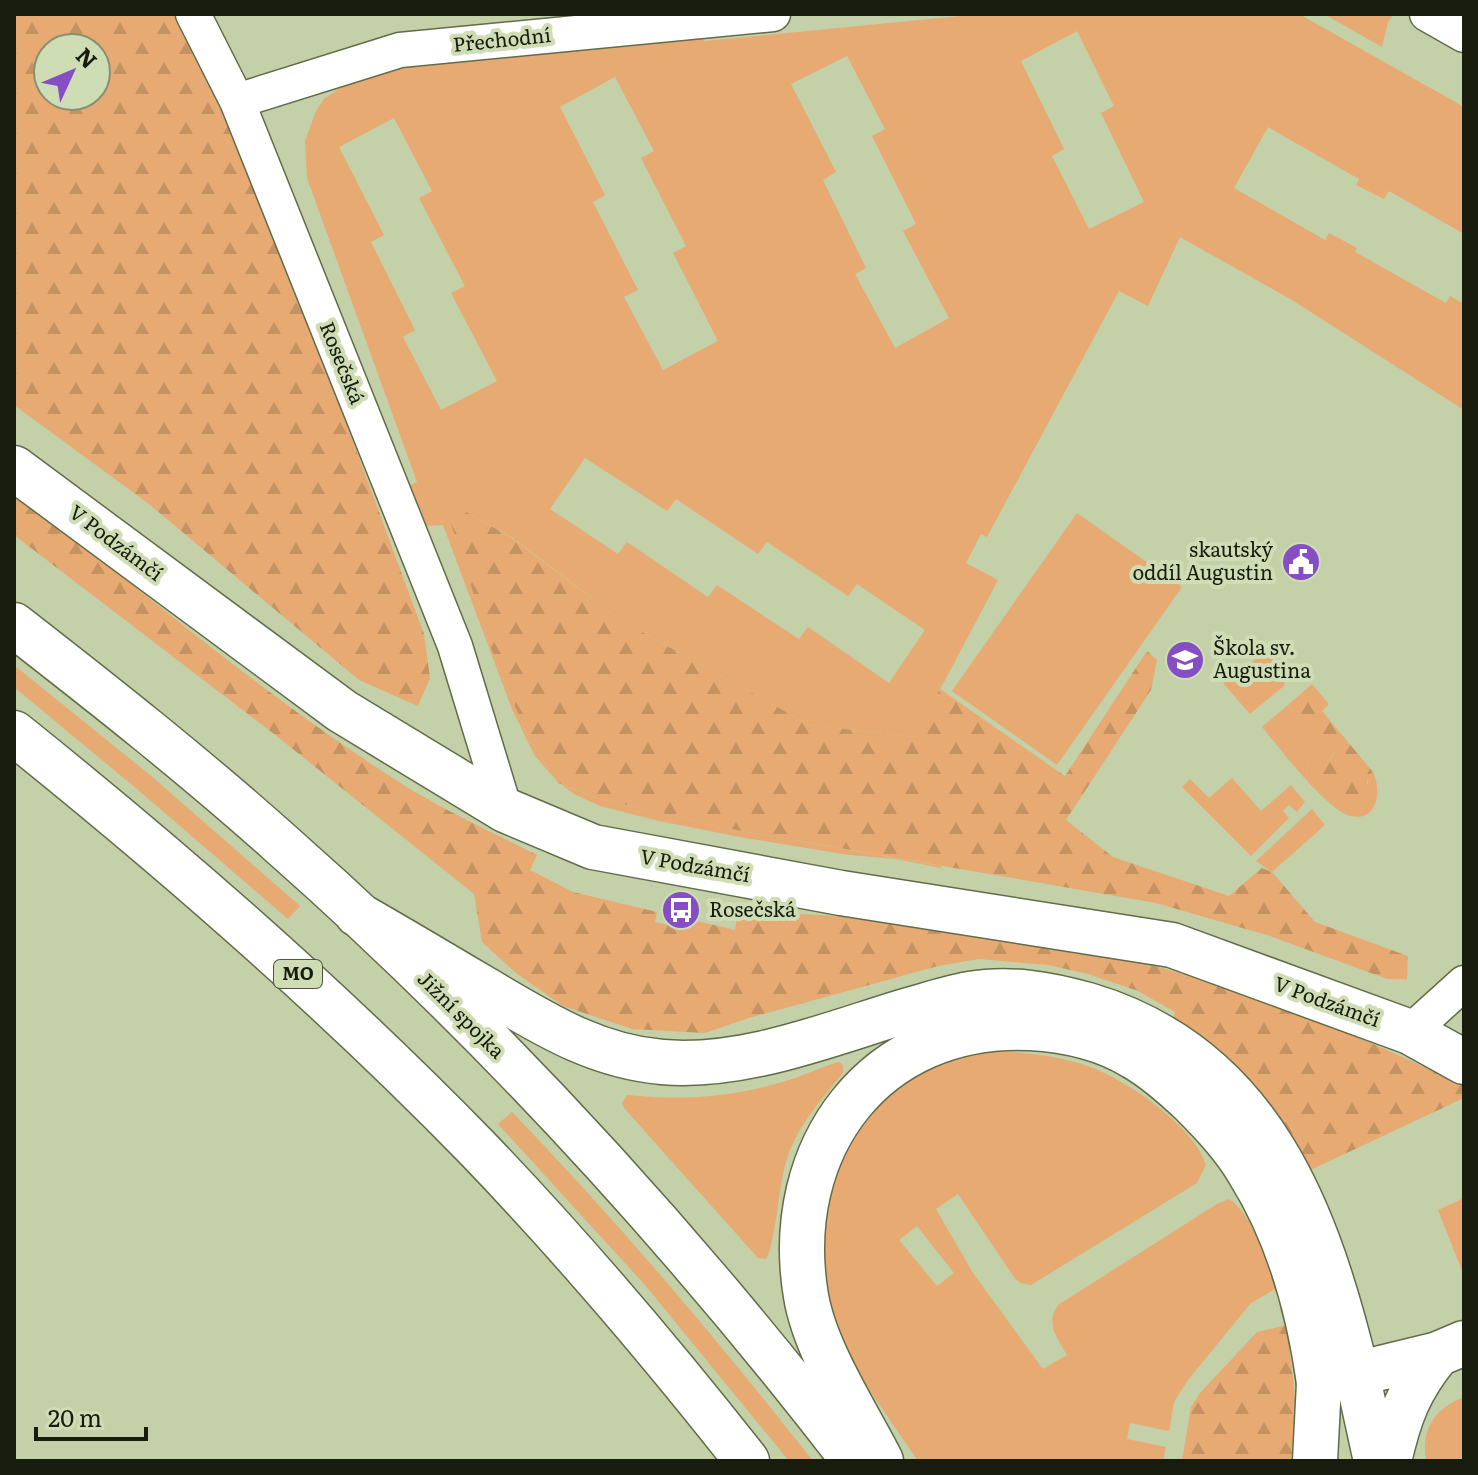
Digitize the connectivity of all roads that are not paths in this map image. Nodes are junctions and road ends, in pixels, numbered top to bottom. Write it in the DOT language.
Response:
graph roads {
  1 [pos="193,14"];
  2 [pos="773,14"];
  3 [pos="1427,14"];
  4 [pos="1464,35"];
  5 [pos="237,101"];
  6 [pos="14,468"];
  7 [pos="14,625"];
  8 [pos="14,733"];
  9 [pos="505,810"];
  10 [pos="357,914"];
  11 [pos="1464,983"];
  12 [pos="1410,1032"];
  13 [pos="1464,1062"];
  14 [pos="1451,1348"];
  15 [pos="1338,1379"];
  16 [pos="747,1461"];
  17 [pos="854,1461"];
  18 [pos="881,1461"];
  19 [pos="1315,1461"];
  20 [pos="1376,1461"];
  21 [pos="1389,1461"];
  1 -- 5 [label="street, Rosečská"];
  2 -- 5 [label="street, Přechodní"];
  3 -- 4 [label="street"];
  5 -- 9 [label="street, Rosečská"];
  6 -- 9 [label="main road, V Podzámčí"];
  7 -- 10 [label="main road, Jižní spojka"];
  8 -- 16 [label="main road, MO"];
  9 -- 12 [label="main road, V Podzámčí"];
  10 -- 15 [label="main road"];
  10 -- 17 [label="main road, Jižní spojka"];
  11 -- 12 [label="street"];
  12 -- 13 [label="main road, V Podzámčí"];
  14 -- 15 [label="main road"];
  14 -- 21 [label="main road"];
  15 -- 18 [label="main road"];
  15 -- 19 [label="main road"];
  15 -- 20 [label="main road"];
}
